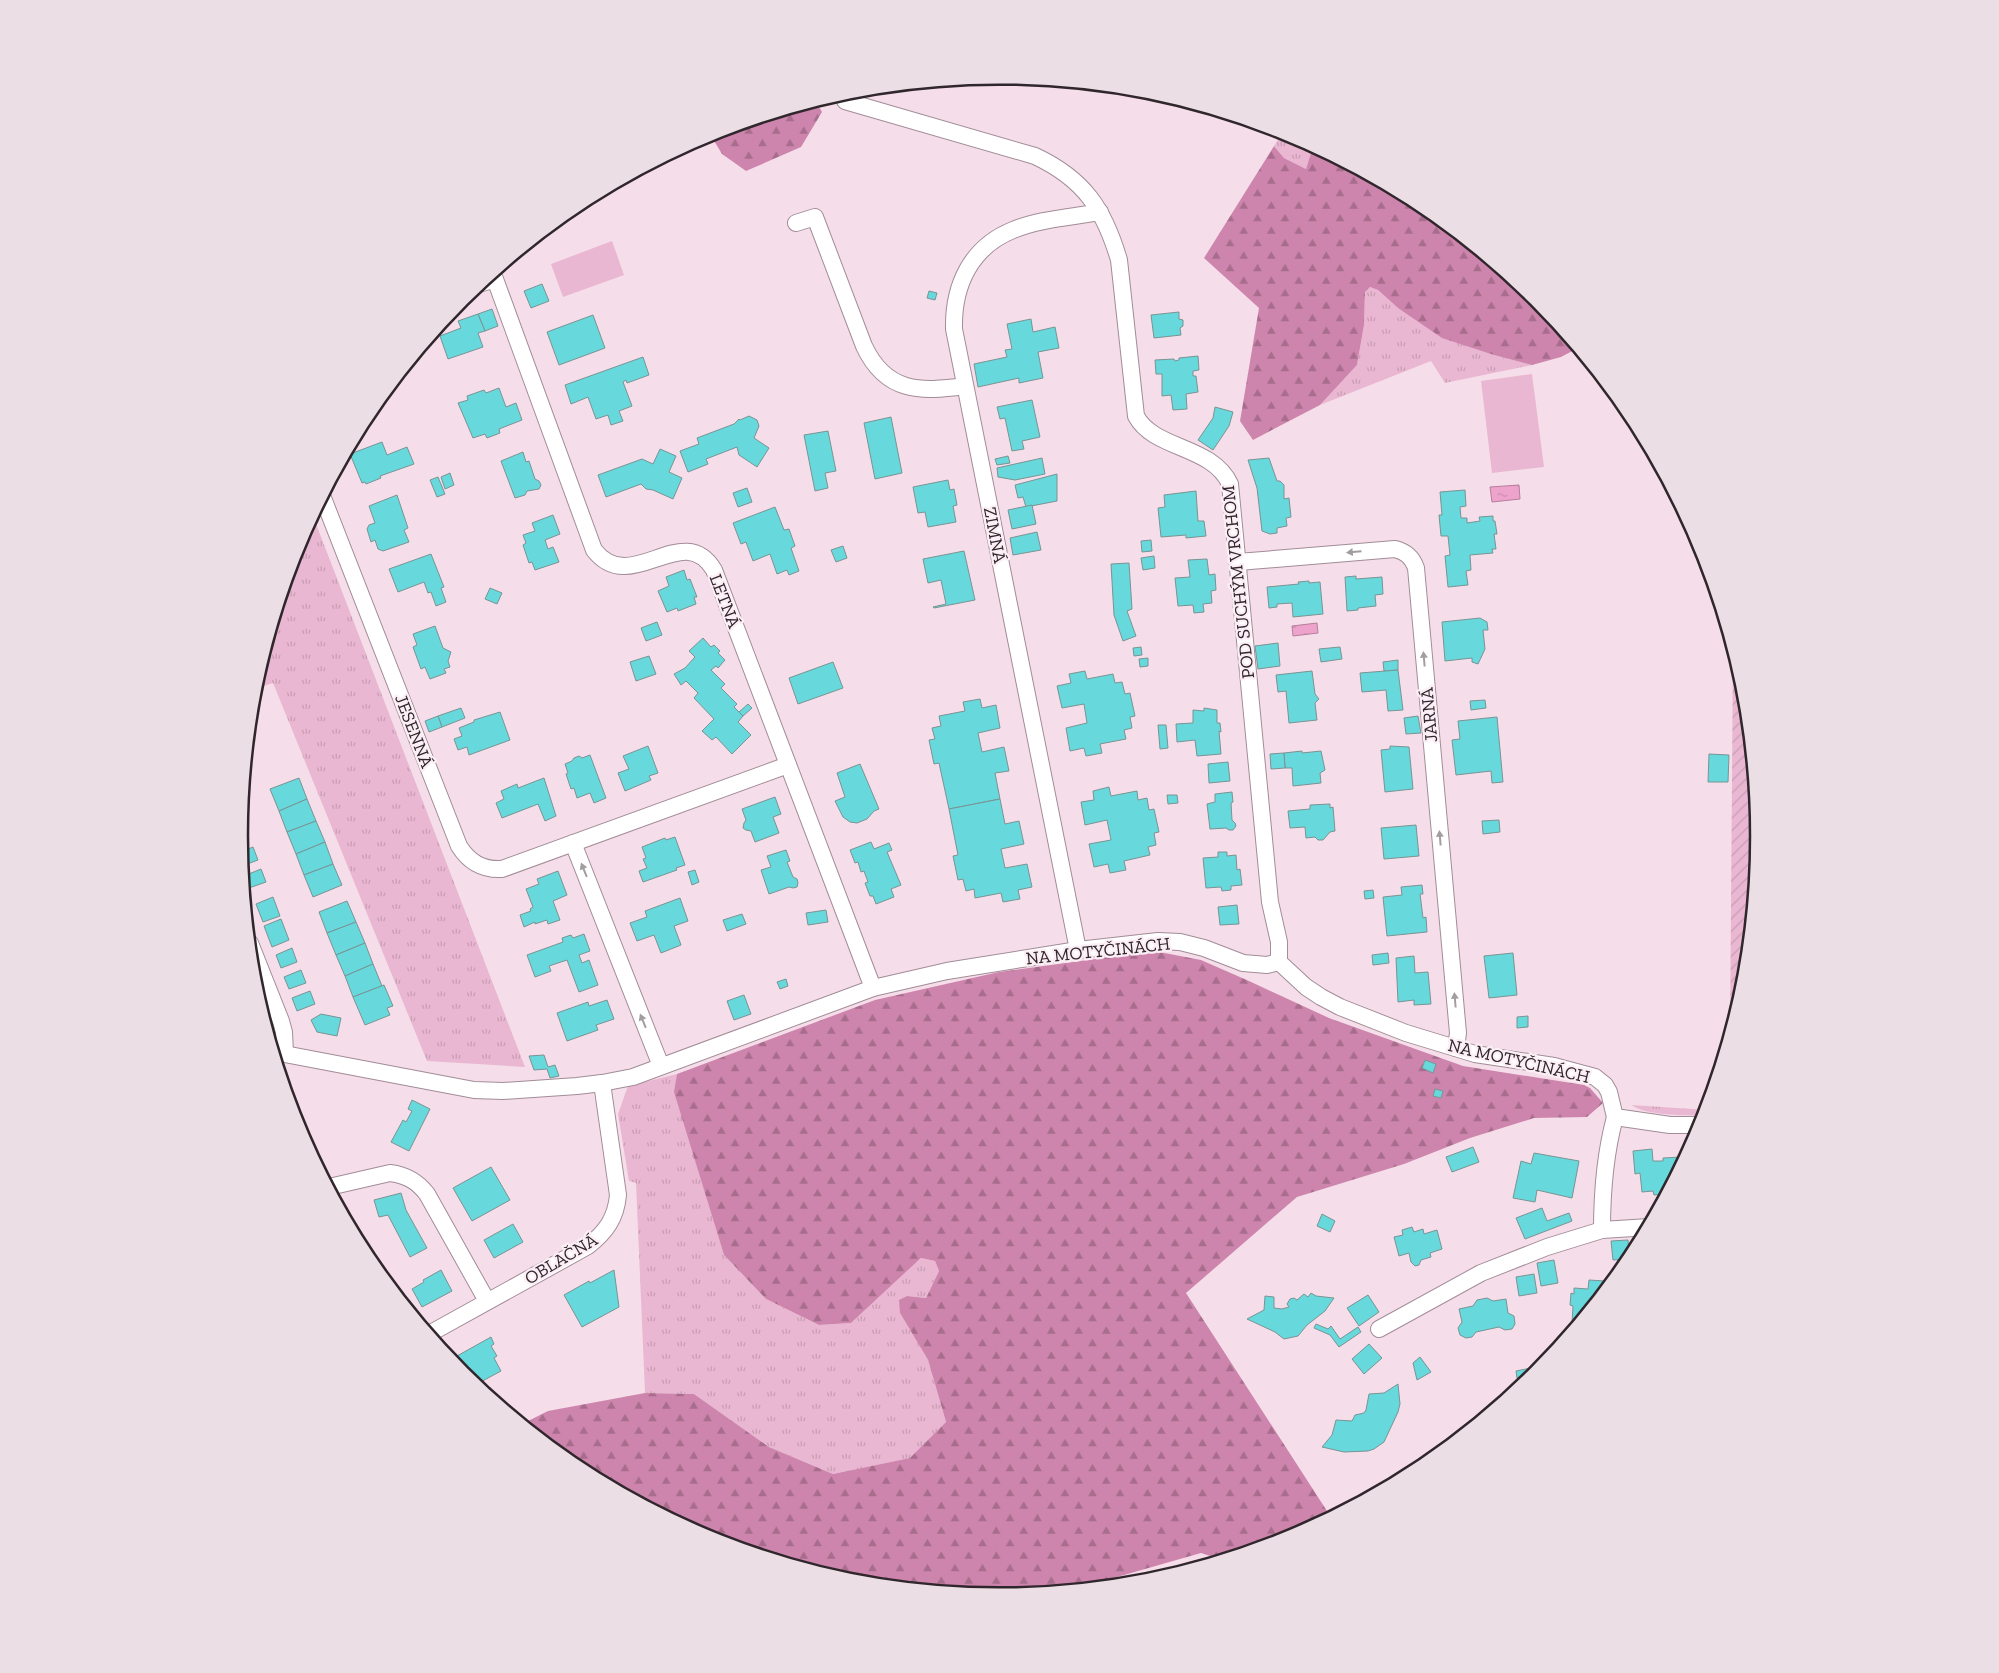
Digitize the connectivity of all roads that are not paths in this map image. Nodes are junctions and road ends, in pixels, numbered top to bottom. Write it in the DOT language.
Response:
graph roads {
  1 [pos="845,102"];
  2 [pos="1100,212"];
  3 [pos="796,223"];
  4 [pos="495,279"];
  5 [pos="965,386"];
  6 [pos="326,505"];
  7 [pos="1238,562"];
  8 [pos="788,764"];
  9 [pos="573,843"];
  10 [pos="1078,950"];
  11 [pos="1279,962"];
  12 [pos="259,966"];
  13 [pos="873,988"];
  14 [pos="1456,1048"];
  15 [pos="280,1052"];
  16 [pos="280,1053"];
  17 [pos="661,1066"];
  18 [pos="602,1083"];
  19 [pos="1615,1117"];
  20 [pos="1694,1125"];
  21 [pos="335,1186"];
  22 [pos="1640,1228"];
  23 [pos="1602,1230"];
  24 [pos="487,1301"];
  25 [pos="1379,1329"];
  26 [pos="434,1331"];
  1 -- 2 [label="street, POD SUCHÝM VRCHOM"];
  2 -- 5 [label="street, ZIMNÁ"];
  2 -- 7 [label="street, POD SUCHÝM VRCHOM"];
  3 -- 5 [label="street"];
  4 -- 8 [label="street, LETNÁ"];
  5 -- 10 [label="street, ZIMNÁ"];
  6 -- 9 [label="street, JESENNÁ"];
  7 -- 11 [label="street, POD SUCHÝM VRCHOM"];
  14 -- 7 [label="street, JARNÁ, one-way"];
  8 -- 9 [label="street, JESENNÁ"];
  8 -- 13 [label="street, LETNÁ"];
  17 -- 9 [label="street, one-way"];
  10 -- 11 [label="street, NA MOTYČINÁCH"];
  10 -- 13 [label="street, NA MOTYČINÁCH"];
  11 -- 14 [label="street, NA MOTYČINÁCH"];
  12 -- 15 [label="street"];
  13 -- 17 [label="street, NA MOTYČINÁCH"];
  14 -- 19 [label="street, NA MOTYČINÁCH"];
  16 -- 18 [label="street, NA MOTYČINÁCH"];
  17 -- 18 [label="street, NA MOTYČINÁCH"];
  18 -- 24 [label="street, OBLAČNÁ"];
  19 -- 20 [label="street"];
  19 -- 23 [label="street, NA MOTYČINÁCH"];
  21 -- 24 [label="street"];
  22 -- 23 [label="street"];
  23 -- 25 [label="street"];
  24 -- 26 [label="street, OBLAČNÁ"];
}
